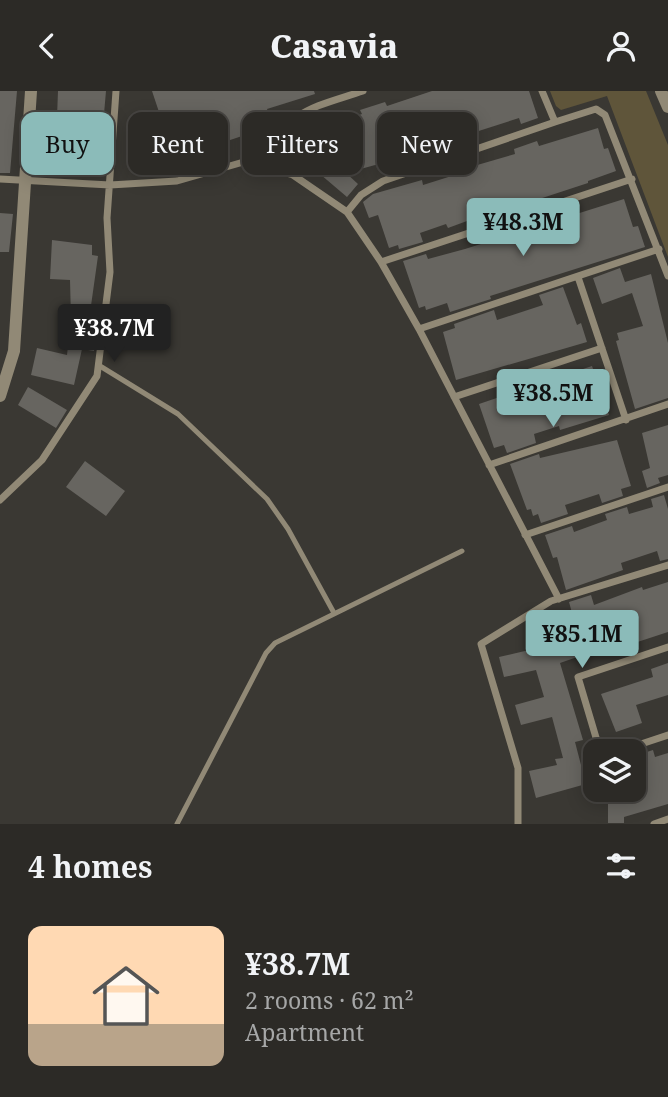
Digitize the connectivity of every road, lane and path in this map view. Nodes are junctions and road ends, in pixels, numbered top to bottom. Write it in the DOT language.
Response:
graph roads {
  1 [pos="31,91"];
  2 [pos="116,91"];
  3 [pos="363,91"];
  4 [pos="542,91"];
  5 [pos="661,91"];
  6 [pos="668,107"];
  7 [pos="303,112"];
  8 [pos="555,122"];
  9 [pos="242,162"];
  10 [pos="293,175"];
  11 [pos="0,179"];
  12 [pos="632,179"];
  13 [pos="26,181"];
  14 [pos="110,184"];
  15 [pos="347,212"];
  16 [pos="659,249"];
  17 [pos="381,262"];
  18 [pos="668,276"];
  19 [pos="578,277"];
  20 [pos="419,329"];
  21 [pos="602,348"];
  22 [pos="100,366"];
  23 [pos="0,396"];
  24 [pos="454,397"];
  25 [pos="668,404"];
  26 [pos="626,420"];
  27 [pos="489,465"];
  28 [pos="668,487"];
  29 [pos="0,500"];
  30 [pos="524,535"];
  31 [pos="462,551"];
  32 [pos="668,565"];
  33 [pos="559,599"];
  34 [pos="334,613"];
  35 [pos="668,647"];
  36 [pos="668,735"];
  37 [pos="596,739"];
  38 [pos="646,742"];
  39 [pos="668,820"];
  40 [pos="177,824"];
  41 [pos="518,824"];
  42 [pos="654,824"];
  1 -- 13 [label="street"];
  2 -- 14 [label="street"];
  3 -- 7 [label="street"];
  4 -- 8 [label="street"];
  5 -- 6 [label="street"];
  8 -- 12 [label="street"];
  8 -- 15 [label="street"];
  9 -- 14 [label="street"];
  10 -- 15 [label="street"];
  11 -- 13 [label="street"];
  12 -- 16 [label="street"];
  12 -- 17 [label="street"];
  13 -- 14 [label="street"];
  13 -- 23 [label="street"];
  14 -- 22 [label="street"];
  15 -- 17 [label="street"];
  16 -- 18 [label="street"];
  16 -- 19 [label="street"];
  17 -- 20 [label="street"];
  19 -- 20 [label="street"];
  19 -- 21 [label="street"];
  20 -- 24 [label="street"];
  21 -- 24 [label="street"];
  21 -- 26 [label="street"];
  22 -- 29 [label="street"];
  22 -- 34 [label="lane"];
  24 -- 27 [label="street"];
  25 -- 26 [label="street"];
  26 -- 27 [label="street"];
  27 -- 30 [label="street"];
  28 -- 30 [label="street"];
  30 -- 33 [label="street"];
  31 -- 34 [label="lane"];
  32 -- 33 [label="street"];
  33 -- 41 [label="street"];
  34 -- 40 [label="lane"];
  35 -- 37 [label="street"];
  36 -- 38 [label="street"];
  39 -- 42 [label="street"];
}
